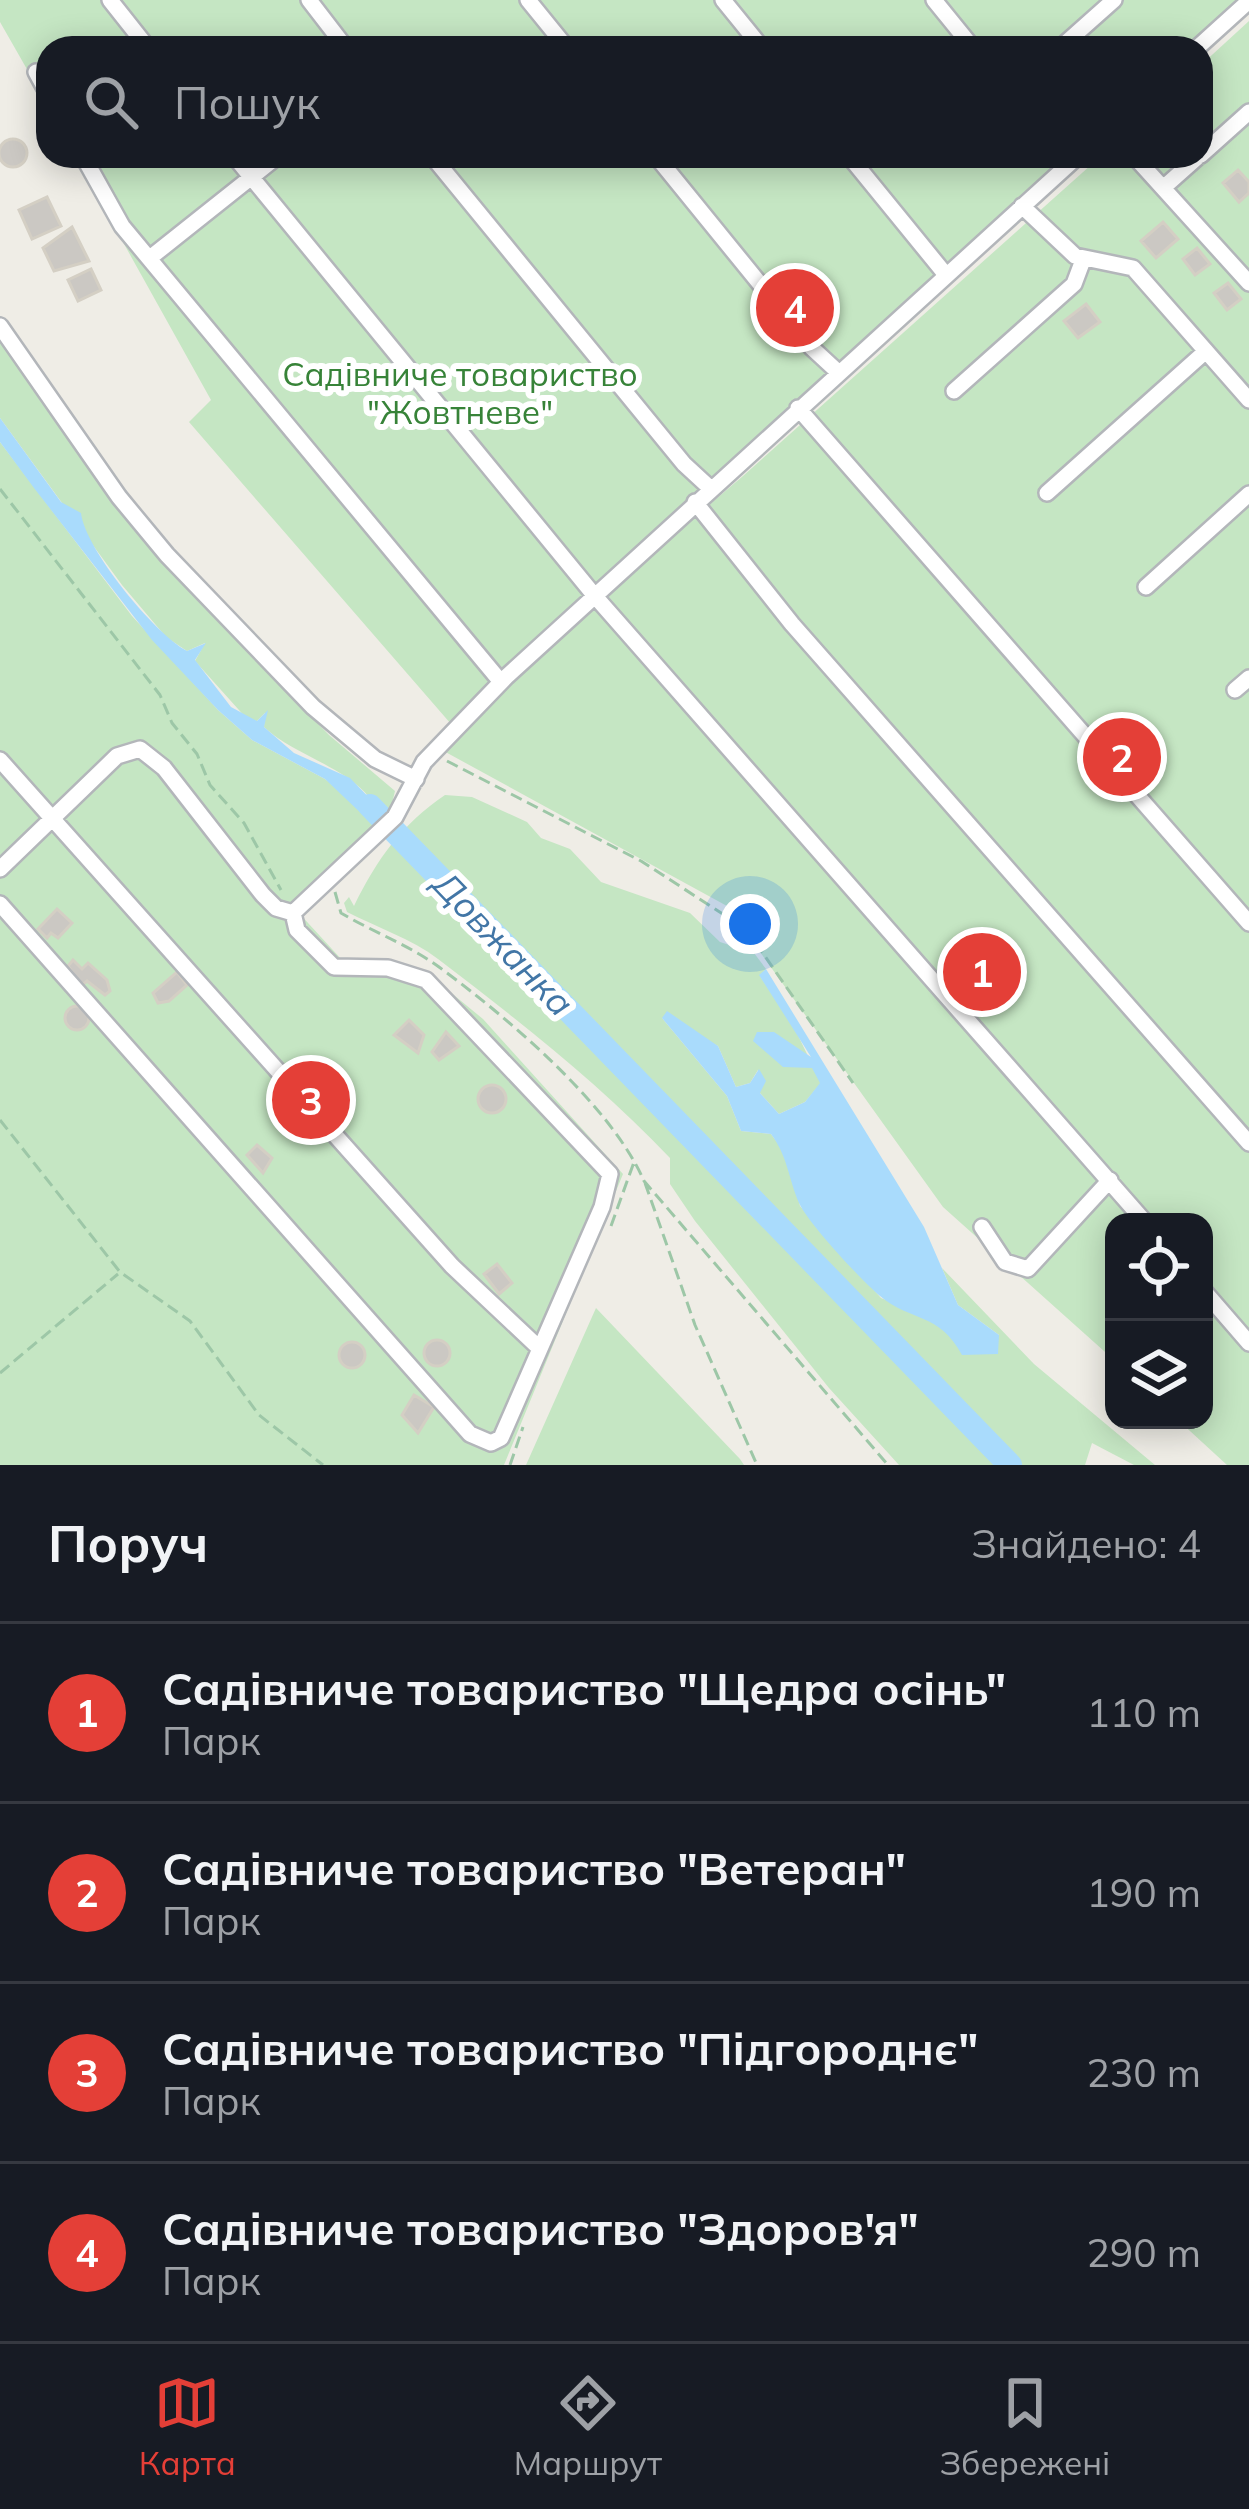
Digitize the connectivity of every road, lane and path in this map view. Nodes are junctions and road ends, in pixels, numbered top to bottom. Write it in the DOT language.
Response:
graph roads {
  1 [pos="110,0"];
  2 [pos="309,0"];
  3 [pos="529,0"];
  4 [pos="723,0"];
  5 [pos="934,0"];
  6 [pos="1114,0"];
  7 [pos="1249,1"];
  8 [pos="138,36"];
  9 [pos="337,36"];
  10 [pos="558,36"];
  11 [pos="752,36"];
  12 [pos="963,36"];
  13 [pos="1074,36"];
  14 [pos="1210,36"];
  15 [pos="1249,112"];
  16 [pos="1213,144"];
  17 [pos="90,168"];
  18 [pos="244,168"];
  19 [pos="264,168"];
  20 [pos="442,168"];
  21 [pos="666,168"];
  22 [pos="859,168"];
  23 [pos="1060,168"];
  24 [pos="1145,168"];
  25 [pos="1185,168"];
  26 [pos="252,178"];
  27 [pos="1163,188"];
  28 [pos="1022,206"];
  29 [pos="151,257"];
  30 [pos="1083,260"];
  31 [pos="946,275"];
  32 [pos="1249,284"];
  33 [pos="0,326"];
  34 [pos="1207,351"];
  35 [pos="838,372"];
  36 [pos="954,391"];
  37 [pos="1249,400"];
  38 [pos="798,408"];
  39 [pos="710,488"];
  40 [pos="0,489"];
  41 [pos="1047,493"];
  42 [pos="1249,494"];
  43 [pos="695,502"];
  44 [pos="1146,587"];
  45 [pos="595,596"];
  46 [pos="1249,678"];
  47 [pos="501,682"];
  48 [pos="1235,690"];
  49 [pos="434,751"];
  50 [pos="0,760"];
  51 [pos="416,779"];
  52 [pos="52,819"];
  53 [pos="0,869"];
  54 [pos="334,878"];
  55 [pos="0,904"];
  56 [pos="293,913"];
  57 [pos="1249,923"];
  58 [pos="853,1083"];
  59 [pos="0,1120"];
  60 [pos="1249,1143"];
  61 [pos="1110,1180"];
  62 [pos="644,1181"];
  63 [pos="1138,1213"];
  64 [pos="982,1227"];
  65 [pos="120,1272"];
  66 [pos="1213,1301"];
  67 [pos="1249,1343"];
  68 [pos="538,1347"];
  69 [pos="0,1373"];
  70 [pos="323,1465"];
  71 [pos="757,1465"];
  72 [pos="888,1465"];
  1 -- 8 [label="street"];
  2 -- 9 [label="street"];
  3 -- 10 [label="street"];
  4 -- 11 [label="street"];
  5 -- 12 [label="street"];
  6 -- 13 [label="street"];
  7 -- 14 [label="street"];
  15 -- 16 [label="street"];
  17 -- 29 [label="street"];
  18 -- 26 [label="street"];
  19 -- 26 [label="street"];
  20 -- 39 [label="street"];
  21 -- 35 [label="street"];
  22 -- 31 [label="street"];
  23 -- 28 [label="street"];
  24 -- 27 [label="street"];
  25 -- 27 [label="street"];
  26 -- 29 [label="street"];
  26 -- 45 [label="street"];
  27 -- 32 [label="street"];
  28 -- 30 [label="street"];
  28 -- 31 [label="street"];
  29 -- 47 [label="street"];
  30 -- 34 [label="street"];
  30 -- 36 [label="street"];
  31 -- 35 [label="street"];
  33 -- 51 [label="street"];
  34 -- 37 [label="street"];
  34 -- 41 [label="street"];
  35 -- 38 [label="street"];
  38 -- 39 [label="street"];
  38 -- 57 [label="street"];
  39 -- 43 [label="street"];
  40 -- 56 [label="path"];
  42 -- 44 [label="street"];
  43 -- 45 [label="street"];
  43 -- 60 [label="street"];
  45 -- 47 [label="street"];
  45 -- 61 [label="street"];
  46 -- 48 [label="street"];
  47 -- 49 [label="street"];
  49 -- 51 [label="street"];
  49 -- 58 [label="path"];
  50 -- 52 [label="street"];
  51 -- 54 [label="street"];
  52 -- 53 [label="street"];
  52 -- 56 [label="street"];
  52 -- 68 [label="street"];
  54 -- 56 [label="street"];
  54 -- 62 [label="path"];
  55 -- 68 [label="street"];
  56 -- 68 [label="street"];
  59 -- 65 [label="path"];
  61 -- 63 [label="street"];
  61 -- 64 [label="street"];
  62 -- 71 [label="path"];
  62 -- 72 [label="path"];
  65 -- 69 [label="path"];
  65 -- 70 [label="path"];
  66 -- 67 [label="street"];
}
